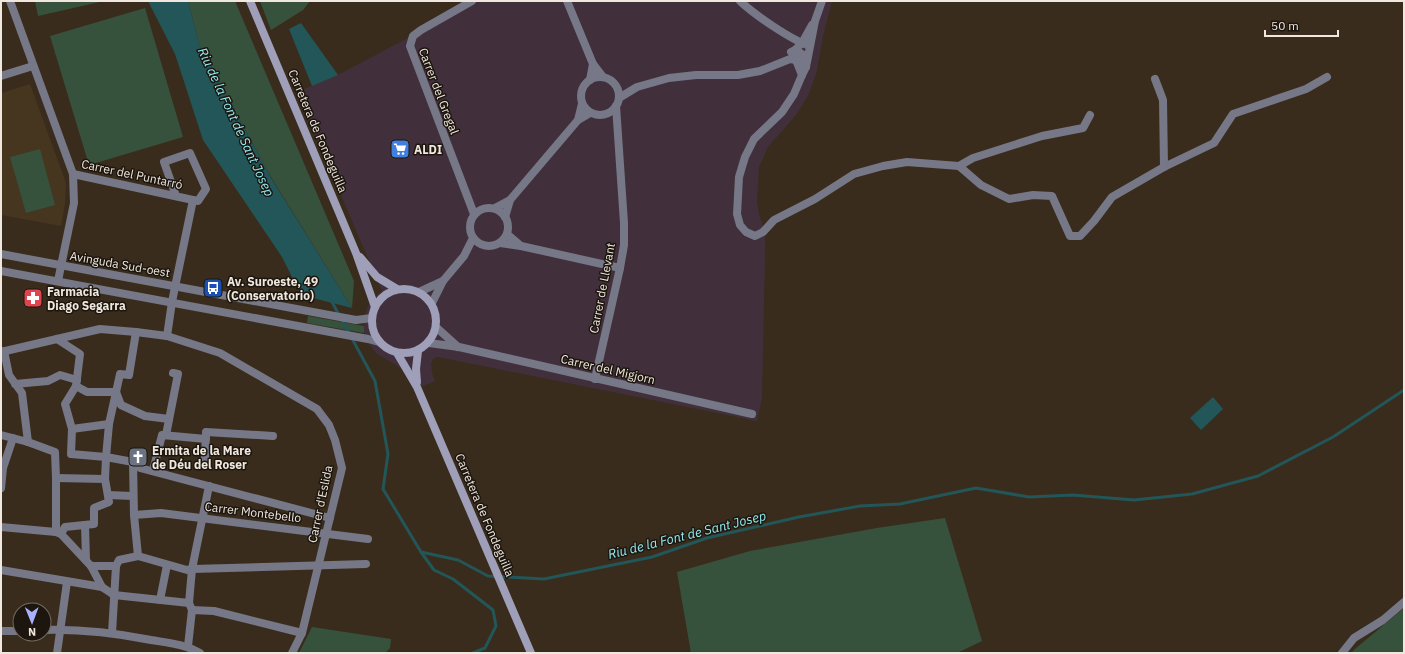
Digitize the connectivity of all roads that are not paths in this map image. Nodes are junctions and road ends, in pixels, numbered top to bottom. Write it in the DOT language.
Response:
graph roads {
  1 [pos="10,1"];
  2 [pos="251,1"];
  3 [pos="472,1"];
  4 [pos="567,1"];
  5 [pos="740,1"];
  6 [pos="822,1"];
  7 [pos="815,21"];
  8 [pos="802,43"];
  9 [pos="810,48"];
  10 [pos="795,56"];
  11 [pos="593,64"];
  12 [pos="33,66"];
  13 [pos="806,67"];
  14 [pos="802,75"];
  15 [pos="1,76"];
  16 [pos="603,77"];
  17 [pos="1327,77"];
  18 [pos="1155,79"];
  19 [pos="590,80"];
  20 [pos="616,86"];
  21 [pos="637,87"];
  22 [pos="618,102"];
  23 [pos="582,104"];
  24 [pos="590,113"];
  25 [pos="608,114"];
  26 [pos="1090,115"];
  27 [pos="578,120"];
  28 [pos="619,130"];
  29 [pos="959,166"];
  30 [pos="1164,167"];
  31 [pos="72,174"];
  32 [pos="176,196"];
  33 [pos="468,196"];
  34 [pos="193,200"];
  35 [pos="510,200"];
  36 [pos="482,208"];
  37 [pos="495,208"];
  38 [pos="474,214"];
  39 [pos="505,216"];
  40 [pos="507,234"];
  41 [pos="473,238"];
  42 [pos="500,243"];
  43 [pos="482,245"];
  44 [pos="521,246"];
  45 [pos="1,254"];
  46 [pos="356,254"];
  47 [pos="464,256"];
  48 [pos="61,266"];
  49 [pos="620,268"];
  50 [pos="1,271"];
  51 [pos="58,281"];
  52 [pos="443,281"];
  53 [pos="174,287"];
  54 [pos="397,289"];
  55 [pos="419,292"];
  56 [pos="172,302"];
  57 [pos="432,303"];
  58 [pos="375,306"];
  59 [pos="372,318"];
  60 [pos="437,328"];
  61 [pos="136,332"];
  62 [pos="167,336"];
  63 [pos="57,339"];
  64 [pos="379,342"];
  65 [pos="428,343"];
  66 [pos="459,347"];
  67 [pos="3,351"];
  68 [pos="418,351"];
  69 [pos="397,353"];
  70 [pos="173,373"];
  71 [pos="595,378"];
  72 [pos="77,383"];
  73 [pos="15,384"];
  74 [pos="417,387"];
  75 [pos="116,392"];
  76 [pos="752,414"];
  77 [pos="169,419"];
  78 [pos="109,424"];
  79 [pos="72,429"];
  80 [pos="1,435"];
  81 [pos="166,435"];
  82 [pos="206,436"];
  83 [pos="273,436"];
  84 [pos="14,438"];
  85 [pos="28,442"];
  86 [pos="106,457"];
  87 [pos="205,459"];
  88 [pos="133,462"];
  89 [pos="154,471"];
  90 [pos="56,478"];
  91 [pos="105,479"];
  92 [pos="210,486"];
  93 [pos="1,488"];
  94 [pos="108,495"];
  95 [pos="133,496"];
  96 [pos="134,515"];
  97 [pos="202,518"];
  98 [pos="330,518"];
  99 [pos="84,525"];
  100 [pos="1,527"];
  101 [pos="58,533"];
  102 [pos="326,534"];
  103 [pos="368,539"];
  104 [pos="138,556"];
  105 [pos="88,563"];
  106 [pos="366,564"];
  107 [pos="167,565"];
  108 [pos="116,566"];
  109 [pos="318,566"];
  110 [pos="192,569"];
  111 [pos="1,570"];
  112 [pos="68,582"];
  113 [pos="102,587"];
  114 [pos="114,594"];
  115 [pos="160,600"];
  116 [pos="1404,602"];
  117 [pos="190,606"];
  118 [pos="52,630"];
  119 [pos="61,630"];
  120 [pos="1,631"];
  121 [pos="12,631"];
  122 [pos="112,633"];
  123 [pos="302,633"];
  124 [pos="188,646"];
  125 [pos="57,653"];
  126 [pos="200,653"];
  127 [pos="292,653"];
  128 [pos="531,653"];
  129 [pos="1342,653"];
  1 -- 12 [label="street"];
  2 -- 46 [label="main road, Carretera de Fondeguilla"];
  3 -- 33 [label="street, Carrer del Gregal"];
  4 -- 11 [label="street"];
  5 -- 8 [label="street"];
  6 -- 7 [label="street"];
  7 -- 8 [label="street"];
  7 -- 9 [label="street"];
  8 -- 9 [label="street"];
  8 -- 10 [label="street"];
  9 -- 10 [label="street"];
  9 -- 13 [label="street"];
  10 -- 13 [label="street"];
  10 -- 14 [label="street"];
  10 -- 21 [label="street"];
  11 -- 16 [label="street"];
  11 -- 19 [label="street"];
  12 -- 15 [label="street"];
  12 -- 31 [label="street"];
  13 -- 14 [label="street"];
  14 -- 29 [label="street"];
  16 -- 19 [label="street"];
  16 -- 20 [label="street"];
  17 -- 30 [label="street"];
  18 -- 30 [label="street"];
  19 -- 23 [label="street"];
  20 -- 21 [label="street"];
  20 -- 22 [label="street"];
  21 -- 22 [label="street"];
  22 -- 25 [label="street"];
  22 -- 28 [label="street, Carrer de Llevant"];
  23 -- 24 [label="street"];
  23 -- 27 [label="street"];
  24 -- 25 [label="street"];
  24 -- 27 [label="street"];
  25 -- 28 [label="street"];
  26 -- 29 [label="street"];
  27 -- 35 [label="street"];
  28 -- 49 [label="street, Carrer de Llevant"];
  29 -- 30 [label="street"];
  31 -- 32 [label="street, Carrer del Puntarró"];
  31 -- 48 [label="street"];
  32 -- 34 [label="street, Carrer del Puntarró"];
  32 -- 34 [label="street"];
  33 -- 36 [label="street, Carrer del Gregal"];
  33 -- 38 [label="street, Carrer del Gregal"];
  34 -- 53 [label="street, Carrer del Puntarró"];
  35 -- 37 [label="street"];
  35 -- 39 [label="street"];
  36 -- 37 [label="street"];
  36 -- 38 [label="street"];
  37 -- 39 [label="street"];
  38 -- 41 [label="street"];
  39 -- 40 [label="street"];
  40 -- 42 [label="street"];
  40 -- 44 [label="street"];
  41 -- 43 [label="street"];
  41 -- 47 [label="street"];
  42 -- 43 [label="street"];
  42 -- 44 [label="street"];
  43 -- 47 [label="street"];
  44 -- 49 [label="street"];
  45 -- 48 [label="street, Avinguda Sud-oest"];
  46 -- 54 [label="main road, Carretera de Fondeguilla"];
  46 -- 58 [label="main road, Carretera de Fondeguilla"];
  47 -- 52 [label="street"];
  48 -- 51 [label="street, Avinguda Sud-oest"];
  48 -- 53 [label="street, Avinguda Sud-oest"];
  49 -- 71 [label="street, Carrer de Llevant"];
  50 -- 51 [label="street"];
  51 -- 56 [label="street"];
  52 -- 55 [label="street"];
  52 -- 57 [label="street"];
  53 -- 56 [label="street, Avinguda Sud-oest"];
  53 -- 59 [label="street, Avinguda Sud-oest"];
  54 -- 55 [label="main road"];
  54 -- 58 [label="main road"];
  55 -- 57 [label="main road"];
  56 -- 62 [label="street, Avinguda Sud-oest"];
  56 -- 64 [label="street"];
  57 -- 60 [label="main road"];
  58 -- 59 [label="main road"];
  59 -- 64 [label="main road"];
  60 -- 65 [label="main road"];
  60 -- 66 [label="street, Carrer del Migjorn"];
  61 -- 62 [label="street, Carrer d'Eslida"];
  61 -- 63 [label="street, Carrer d'Eslida"];
  61 -- 75 [label="street"];
  62 -- 98 [label="street, Carrer d'Eslida"];
  63 -- 67 [label="street, Carrer d'Eslida"];
  63 -- 72 [label="street"];
  64 -- 69 [label="main road"];
  65 -- 66 [label="street, Carrer del Migjorn"];
  65 -- 68 [label="main road"];
  66 -- 71 [label="street, Carrer del Migjorn"];
  67 -- 73 [label="street"];
  68 -- 69 [label="main road"];
  68 -- 74 [label="main road, Carretera de Fondeguilla"];
  69 -- 74 [label="main road, Carretera de Fondeguilla"];
  70 -- 77 [label="street"];
  71 -- 76 [label="street, Carrer del Migjorn"];
  72 -- 73 [label="street"];
  72 -- 75 [label="street"];
  72 -- 79 [label="street"];
  73 -- 85 [label="street"];
  74 -- 128 [label="main road, Carretera de Fondeguilla"];
  75 -- 77 [label="street"];
  75 -- 78 [label="street"];
  77 -- 81 [label="street"];
  78 -- 79 [label="street"];
  78 -- 86 [label="street"];
  79 -- 86 [label="street"];
  80 -- 84 [label="street"];
  81 -- 82 [label="street"];
  81 -- 89 [label="street"];
  82 -- 83 [label="street"];
  82 -- 87 [label="street"];
  84 -- 85 [label="street"];
  84 -- 93 [label="street"];
  85 -- 90 [label="street"];
  86 -- 88 [label="street"];
  86 -- 91 [label="street"];
  88 -- 89 [label="street"];
  88 -- 95 [label="street"];
  89 -- 92 [label="street"];
  90 -- 91 [label="street"];
  90 -- 101 [label="street"];
  91 -- 94 [label="street"];
  92 -- 97 [label="street"];
  92 -- 98 [label="street"];
  94 -- 95 [label="street"];
  94 -- 99 [label="street"];
  95 -- 96 [label="street"];
  96 -- 97 [label="street, Carrer Montebello"];
  96 -- 104 [label="street"];
  97 -- 102 [label="street, Carrer Montebello"];
  97 -- 110 [label="street"];
  98 -- 102 [label="street, Carrer d'Eslida"];
  99 -- 101 [label="street"];
  99 -- 105 [label="street"];
  100 -- 101 [label="street"];
  101 -- 105 [label="street"];
  102 -- 103 [label="street, Carrer Montebello"];
  102 -- 109 [label="street, Carrer d'Eslida"];
  104 -- 107 [label="street"];
  104 -- 108 [label="street"];
  105 -- 108 [label="street"];
  105 -- 113 [label="street"];
  106 -- 109 [label="street"];
  107 -- 110 [label="street"];
  107 -- 115 [label="street"];
  108 -- 114 [label="street"];
  109 -- 110 [label="street"];
  109 -- 123 [label="street, Carrer d'Eslida"];
  110 -- 117 [label="street"];
  111 -- 112 [label="street"];
  112 -- 113 [label="street"];
  112 -- 119 [label="street"];
  113 -- 114 [label="street"];
  114 -- 115 [label="street"];
  114 -- 122 [label="street"];
  115 -- 117 [label="street"];
  116 -- 129 [label="street"];
  117 -- 123 [label="street"];
  117 -- 124 [label="street"];
  118 -- 119 [label="street"];
  119 -- 122 [label="street"];
  119 -- 125 [label="street"];
  120 -- 121 [label="street"];
  122 -- 124 [label="street"];
  123 -- 127 [label="street, Carrer d'Eslida"];
  124 -- 126 [label="street"];
}
